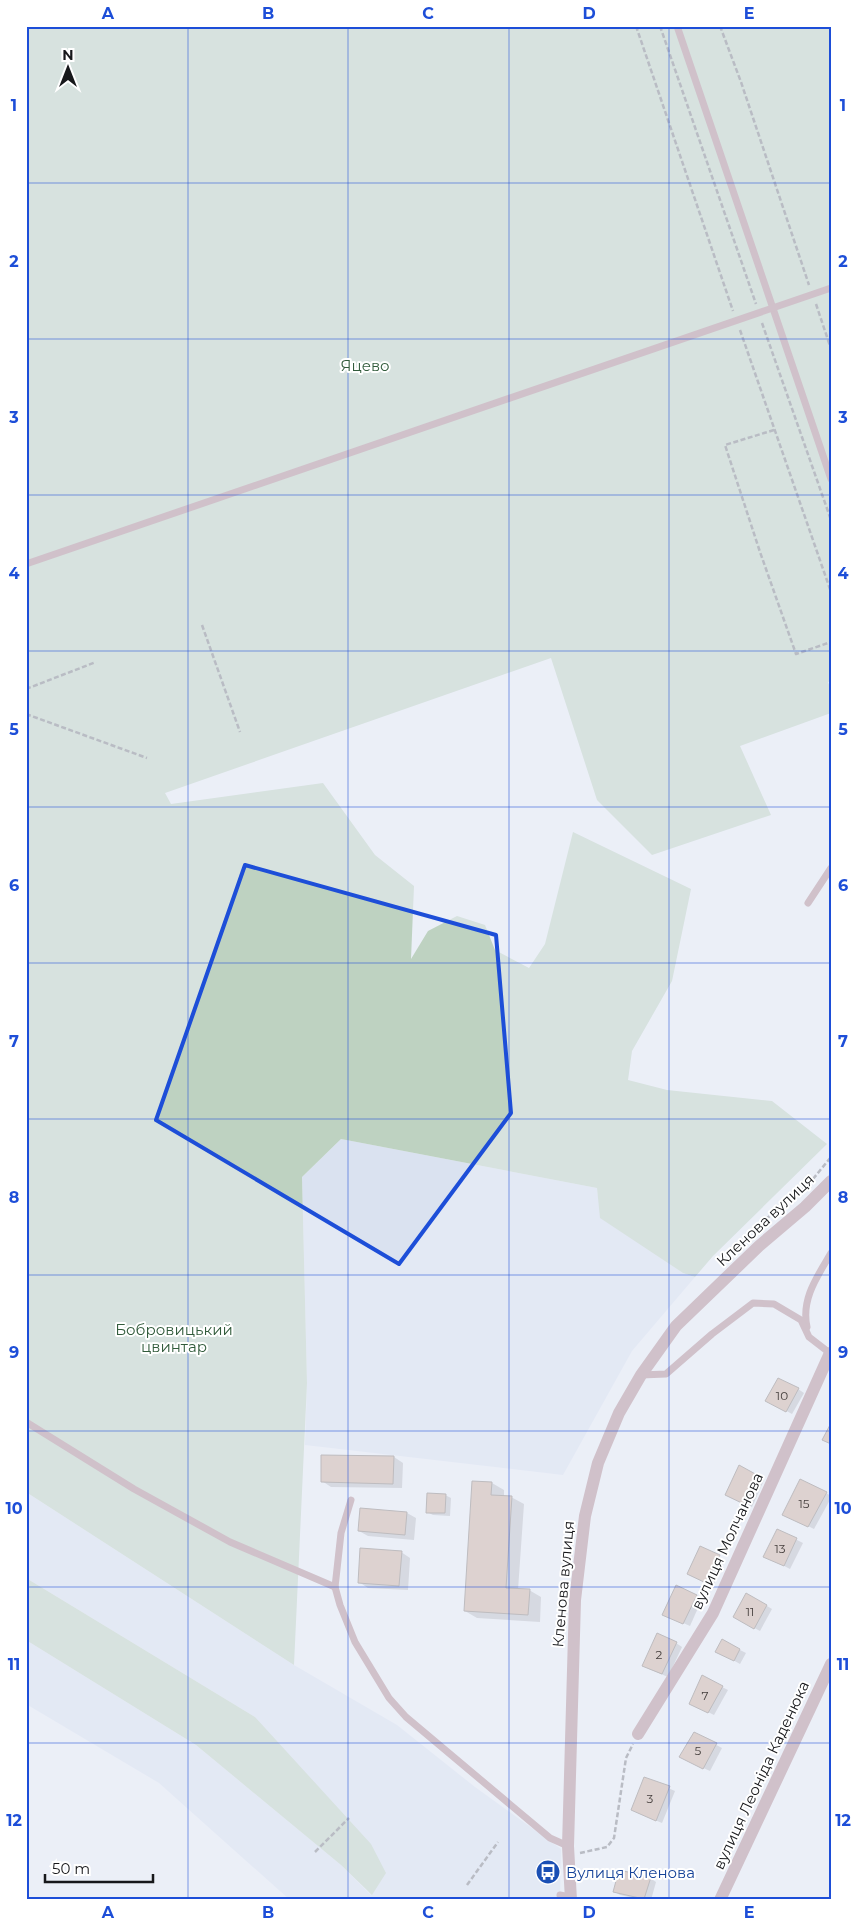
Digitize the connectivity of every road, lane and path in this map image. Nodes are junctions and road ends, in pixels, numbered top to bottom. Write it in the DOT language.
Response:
graph roads {
  1 [pos="660,26"];
  2 [pos="677,26"];
  3 [pos="720,26"];
  4 [pos="831,288"];
  5 [pos="813,294"];
  6 [pos="773,307"];
  7 [pos="759,312"];
  8 [pos="831,349"];
  9 [pos="774,430"];
  10 [pos="831,479"];
  11 [pos="831,520"];
  12 [pos="26,564"];
  13 [pos="202,626"];
  14 [pos="831,642"];
  15 [pos="96,662"];
  16 [pos="26,689"];
  17 [pos="26,714"];
  18 [pos="240,732"];
  19 [pos="147,758"];
  20 [pos="831,868"];
  21 [pos="808,903"];
  22 [pos="831,1157"];
  23 [pos="831,1181"];
  24 [pos="753,1233"];
  25 [pos="831,1253"];
  26 [pos="810,1337"];
  27 [pos="830,1354"];
  28 [pos="641,1374"];
  29 [pos="26,1422"];
  30 [pos="351,1500"];
  31 [pos="335,1587"];
  32 [pos="831,1664"];
  33 [pos="638,1734"];
  34 [pos="349,1818"];
  35 [pos="498,1842"];
  36 [pos="569,1851"];
  37 [pos="315,1852"];
  38 [pos="467,1885"];
  39 [pos="567,1897"];
  40 [pos="720,1900"];
  1 -- 7 [label="path"];
  2 -- 6 [label="lane"];
  3 -- 5 [label="path"];
  4 -- 5 [label="lane"];
  5 -- 6 [label="lane"];
  5 -- 8 [label="path"];
  6 -- 7 [label="lane"];
  6 -- 10 [label="lane"];
  7 -- 11 [label="path"];
  7 -- 12 [label="lane"];
  9 -- 14 [label="path"];
  13 -- 18 [label="path"];
  15 -- 16 [label="path"];
  17 -- 19 [label="path"];
  20 -- 21 [label="lane"];
  22 -- 24 [label="path"];
  23 -- 28 [label="street, Кленова вулиця"];
  25 -- 26 [label="lane"];
  26 -- 27 [label="lane"];
  26 -- 28 [label="lane"];
  27 -- 33 [label="street, вулиця Молчанова"];
  28 -- 36 [label="street, Кленова вулиця"];
  29 -- 31 [label="lane"];
  30 -- 31 [label="lane"];
  31 -- 36 [label="lane"];
  32 -- 40 [label="street, вулиця Леоніда Каденюка"];
  33 -- 36 [label="path"];
  34 -- 37 [label="path"];
  35 -- 38 [label="path"];
  36 -- 39 [label="street, Кленова вулиця"];
}
